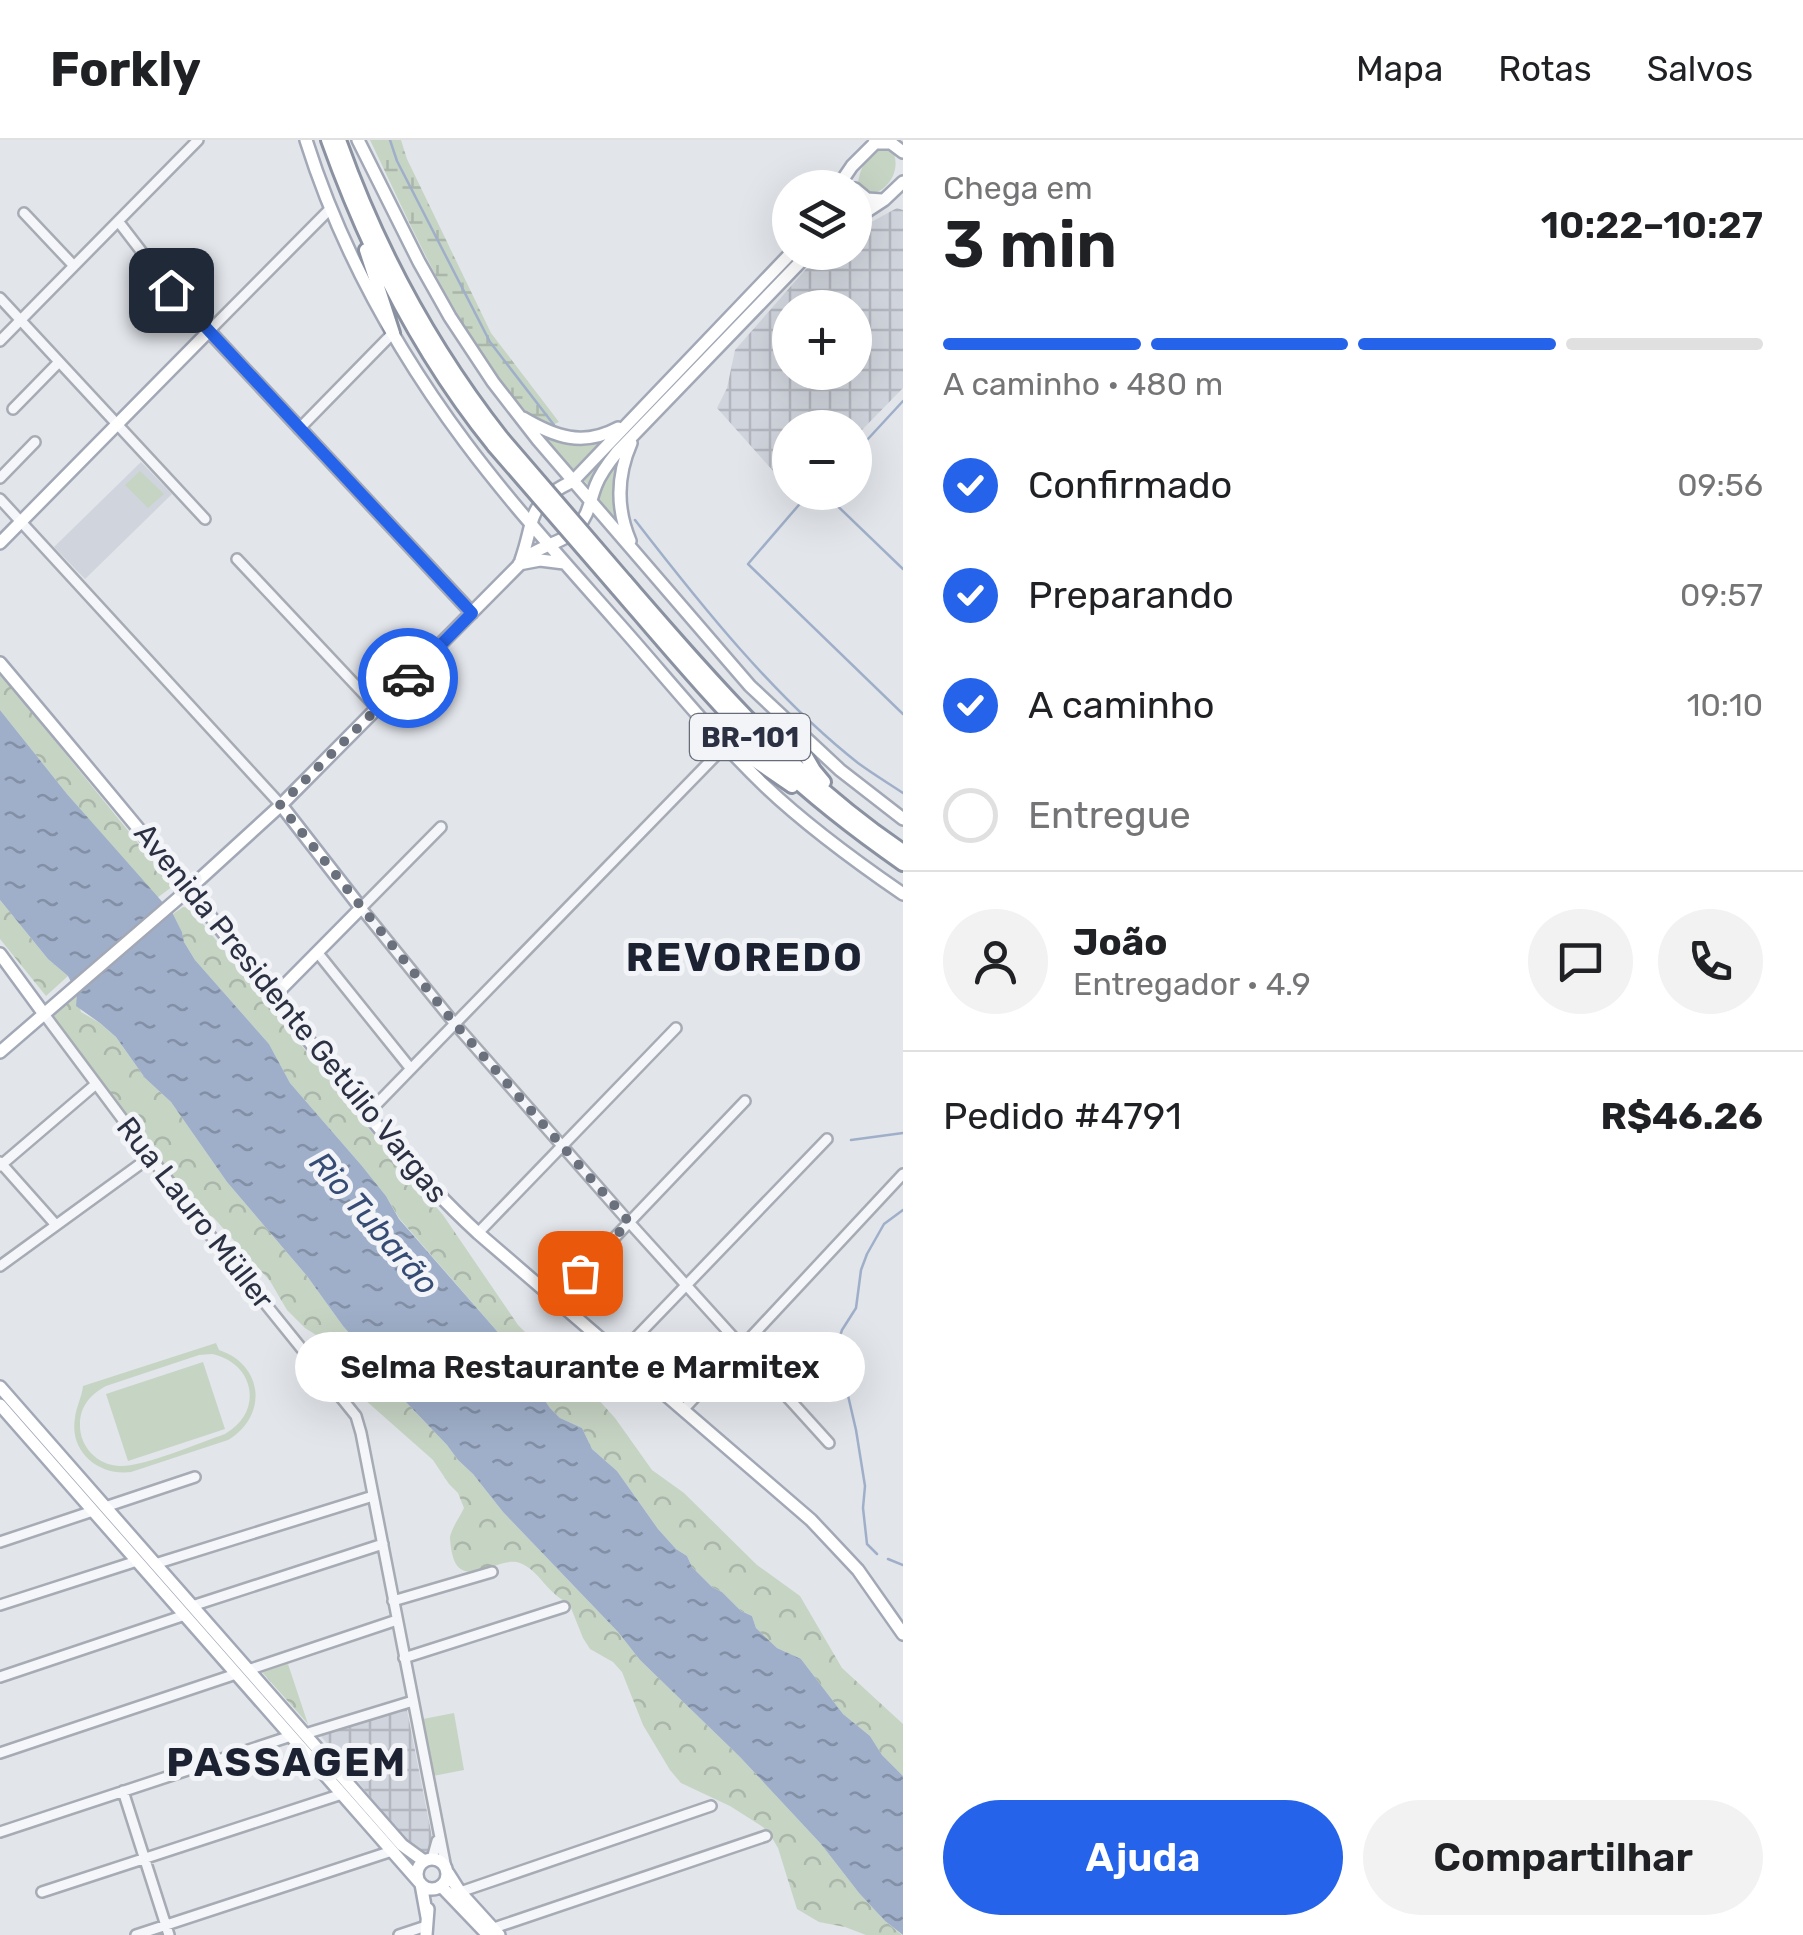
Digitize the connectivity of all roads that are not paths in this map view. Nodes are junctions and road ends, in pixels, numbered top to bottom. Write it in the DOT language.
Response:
graph roads {
  1 [pos="198,140"];
  2 [pos="306,140"];
  3 [pos="328,140"];
  4 [pos="339,140"];
  5 [pos="358,140"];
  6 [pos="876,141"];
  7 [pos="903,152"];
  8 [pos="852,166"];
  9 [pos="849,170"];
  10 [pos="851,170"];
  11 [pos="903,182"];
  12 [pos="349,195"];
  13 [pos="872,199"];
  14 [pos="884,200"];
  15 [pos="332,208"];
  16 [pos="872,208"];
  17 [pos="24,213"];
  18 [pos="118,221"];
  19 [pos="74,266"];
  20 [pos="775,270"];
  21 [pos="793,270"];
  22 [pos="0,298"];
  23 [pos="20,320"];
  24 [pos="209,331"];
  25 [pos="393,334"];
  26 [pos="0,340"];
  27 [pos="59,362"];
  28 [pos="12,408"];
  29 [pos="640,410"];
  30 [pos="516,414"];
  31 [pos="117,424"];
  32 [pos="641,427"];
  33 [pos="299,429"];
  34 [pos="36,442"];
  35 [pos="498,442"];
  36 [pos="0,478"];
  37 [pos="573,481"];
  38 [pos="0,499"];
  39 [pos="592,503"];
  40 [pos="205,519"];
  41 [pos="21,522"];
  42 [pos="530,523"];
  43 [pos="0,543"];
  44 [pos="548,544"];
  45 [pos="635,554"];
  46 [pos="237,559"];
  47 [pos="519,564"];
  48 [pos="566,564"];
  49 [pos="472,613"];
  50 [pos="0,663"];
  51 [pos="378,709"];
  52 [pos="786,722"];
  53 [pos="716,734"];
  54 [pos="726,745"];
  55 [pos="280,805"];
  56 [pos="903,819"];
  57 [pos="441,827"];
  58 [pos="861,827"];
  59 [pos="903,851"];
  60 [pos="903,864"];
  61 [pos="185,892"];
  62 [pos="903,894"];
  63 [pos="361,908"];
  64 [pos="317,952"];
  65 [pos="0,954"];
  66 [pos="274,996"];
  67 [pos="44,1014"];
  68 [pos="455,1024"];
  69 [pos="676,1028"];
  70 [pos="0,1052"];
  71 [pos="411,1069"];
  72 [pos="96,1084"];
  73 [pos="745,1101"];
  74 [pos="368,1114"];
  75 [pos="828,1140"];
  76 [pos="562,1146"];
  77 [pos="150,1157"];
  78 [pos="1,1164"];
  79 [pos="903,1174"];
  80 [pos="629,1222"];
  81 [pos="56,1226"];
  82 [pos="478,1233"];
  83 [pos="0,1266"];
  84 [pos="686,1285"];
  85 [pos="556,1299"];
  86 [pos="742,1347"];
  87 [pos="620,1354"];
  88 [pos="2,1398"];
  89 [pos="683,1410"];
  90 [pos="829,1443"];
  91 [pos="195,1477"];
  92 [pos="373,1496"];
  93 [pos="99,1509"];
  94 [pos="0,1542"];
  95 [pos="382,1544"];
  96 [pos="137,1560"];
  97 [pos="155,1564"];
  98 [pos="492,1572"];
  99 [pos="394,1602"];
  100 [pos="0,1605"];
  101 [pos="564,1607"];
  102 [pos="189,1611"];
  103 [pos="397,1620"];
  104 [pos="903,1634"];
  105 [pos="404,1658"];
  106 [pos="242,1672"];
  107 [pos="0,1677"];
  108 [pos="413,1701"];
  109 [pos="305,1734"];
  110 [pos="291,1736"];
  111 [pos="0,1753"];
  112 [pos="123,1791"];
  113 [pos="342,1794"];
  114 [pos="712,1806"];
  115 [pos="0,1832"];
  116 [pos="438,1834"];
  117 [pos="766,1836"];
  118 [pos="392,1851"];
  119 [pos="144,1859"];
  120 [pos="428,1860"];
  121 [pos="447,1870"];
  122 [pos="421,1884"];
  123 [pos="439,1888"];
  124 [pos="42,1892"];
  125 [pos="460,1892"];
  126 [pos="426,1926"];
  127 [pos="168,1930"];
  128 [pos="491,1932"];
  129 [pos="136,1935"];
  130 [pos="399,1935"];
  1 -- 18 [label="street"];
  2 -- 15 [label="main road"];
  3 -- 12 [label="highway, BR-101"];
  4 -- 35 [label="highway, BR-101"];
  5 -- 30 [label="main road"];
  6 -- 7 [label="main road"];
  6 -- 8 [label="main road"];
  8 -- 9 [label="main road"];
  8 -- 10 [label="main road"];
  11 -- 14 [label="main road"];
  12 -- 25 [label="highway"];
  12 -- 35 [label="highway, BR-101"];
  13 -- 14 [label="main road"];
  14 -- 16 [label="main road"];
  15 -- 24 [label="street"];
  15 -- 25 [label="main road"];
  17 -- 19 [label="street"];
  18 -- 19 [label="street"];
  18 -- 24 [label="street"];
  19 -- 23 [label="street"];
  20 -- 29 [label="main road"];
  21 -- 32 [label="main road"];
  22 -- 23 [label="street"];
  23 -- 26 [label="street"];
  23 -- 27 [label="street"];
  24 -- 31 [label="main road"];
  24 -- 33 [label="main road"];
  25 -- 33 [label="street"];
  25 -- 42 [label="main road"];
  27 -- 28 [label="street"];
  27 -- 31 [label="street"];
  29 -- 30 [label="main road"];
  29 -- 37 [label="main road"];
  30 -- 37 [label="main road"];
  31 -- 40 [label="street"];
  31 -- 41 [label="main road"];
  32 -- 39 [label="main road"];
  32 -- 45 [label="main road"];
  33 -- 49 [label="main road"];
  34 -- 36 [label="street"];
  35 -- 58 [label="highway, BR-101, bridge"];
  37 -- 39 [label="main road"];
  37 -- 42 [label="main road"];
  38 -- 41 [label="street"];
  39 -- 44 [label="main road"];
  39 -- 45 [label="main road"];
  41 -- 43 [label="main road"];
  41 -- 55 [label="street"];
  42 -- 44 [label="main road"];
  42 -- 47 [label="main road"];
  44 -- 47 [label="main road"];
  44 -- 48 [label="main road"];
  45 -- 52 [label="main road"];
  46 -- 51 [label="street"];
  47 -- 48 [label="main road"];
  47 -- 49 [label="main road"];
  48 -- 53 [label="main road"];
  49 -- 51 [label="main road"];
  50 -- 61 [label="main road, Avenida Presidente Getúlio Vargas"];
  51 -- 55 [label="main road"];
  52 -- 56 [label="main road"];
  52 -- 58 [label="highway"];
  53 -- 54 [label="main road"];
  53 -- 58 [label="highway"];
  54 -- 62 [label="main road"];
  54 -- 68 [label="street"];
  55 -- 61 [label="main road"];
  55 -- 63 [label="main road"];
  57 -- 63 [label="street"];
  58 -- 59 [label="highway, BR-101"];
  58 -- 60 [label="highway, BR-101"];
  61 -- 66 [label="main road, Avenida Presidente Getúlio Vargas"];
  61 -- 67 [label="main road"];
  63 -- 64 [label="main road"];
  63 -- 68 [label="street"];
  64 -- 66 [label="main road"];
  64 -- 71 [label="street"];
  65 -- 67 [label="main road, Rua Lauro Müller"];
  66 -- 74 [label="main road, Avenida Presidente Getúlio Vargas"];
  67 -- 70 [label="main road"];
  67 -- 72 [label="street, Rua Lauro Müller"];
  68 -- 71 [label="street"];
  68 -- 76 [label="street"];
  69 -- 76 [label="street"];
  71 -- 74 [label="street"];
  72 -- 77 [label="street, Rua Lauro Müller"];
  72 -- 78 [label="street"];
  73 -- 80 [label="street"];
  74 -- 82 [label="main road, Avenida Presidente Getúlio Vargas"];
  75 -- 84 [label="street"];
  76 -- 80 [label="street"];
  76 -- 82 [label="street"];
  77 -- 81 [label="street"];
  77 -- 92 [label="street, Rua Lauro Müller"];
  78 -- 81 [label="street"];
  79 -- 86 [label="street"];
  80 -- 84 [label="street"];
  80 -- 85 [label="street"];
  81 -- 83 [label="street"];
  82 -- 85 [label="main road, Avenida Presidente Getúlio Vargas"];
  84 -- 86 [label="street"];
  84 -- 87 [label="street"];
  85 -- 87 [label="main road, Avenida Presidente Getúlio Vargas"];
  86 -- 89 [label="street"];
  86 -- 90 [label="street"];
  87 -- 89 [label="main road, Avenida Presidente Getúlio Vargas"];
  88 -- 93 [label="main road"];
  89 -- 104 [label="main road, Avenida Presidente Getúlio Vargas"];
  91 -- 93 [label="street"];
  92 -- 95 [label="street, Rua Lauro Müller"];
  92 -- 97 [label="street"];
  93 -- 94 [label="street"];
  93 -- 96 [label="main road"];
  93 -- 97 [label="main road"];
  95 -- 99 [label="street, Rua Lauro Müller"];
  95 -- 102 [label="street"];
  96 -- 100 [label="street"];
  96 -- 102 [label="main road"];
  97 -- 102 [label="main road"];
  98 -- 99 [label="street"];
  99 -- 103 [label="street, Rua Lauro Müller"];
  101 -- 105 [label="street"];
  102 -- 106 [label="main road"];
  102 -- 107 [label="street"];
  103 -- 105 [label="street, Rua Lauro Müller"];
  103 -- 106 [label="street"];
  105 -- 108 [label="street, Rua Lauro Müller"];
  106 -- 109 [label="main road"];
  106 -- 110 [label="main road"];
  106 -- 111 [label="street"];
  108 -- 109 [label="street"];
  108 -- 116 [label="street, Rua Lauro Müller"];
  109 -- 120 [label="main road"];
  110 -- 112 [label="street"];
  110 -- 113 [label="main road"];
  112 -- 115 [label="street"];
  112 -- 119 [label="street"];
  113 -- 118 [label="main road"];
  113 -- 119 [label="street"];
  114 -- 125 [label="street"];
  116 -- 120 [label="street, Rua Lauro Müller"];
  116 -- 121 [label="street, Rua Lauro Müller"];
  117 -- 128 [label="street"];
  118 -- 122 [label="main road"];
  118 -- 127 [label="street"];
  119 -- 124 [label="street"];
  119 -- 127 [label="street"];
  120 -- 121 [label="main road"];
  120 -- 122 [label="main road"];
  121 -- 123 [label="main road"];
  121 -- 125 [label="main road"];
  122 -- 123 [label="main road"];
  122 -- 126 [label="main road"];
  123 -- 126 [label="main road"];
  123 -- 128 [label="main road"];
  125 -- 128 [label="main road"];
  126 -- 130 [label="street"];
  127 -- 129 [label="street"];
}
